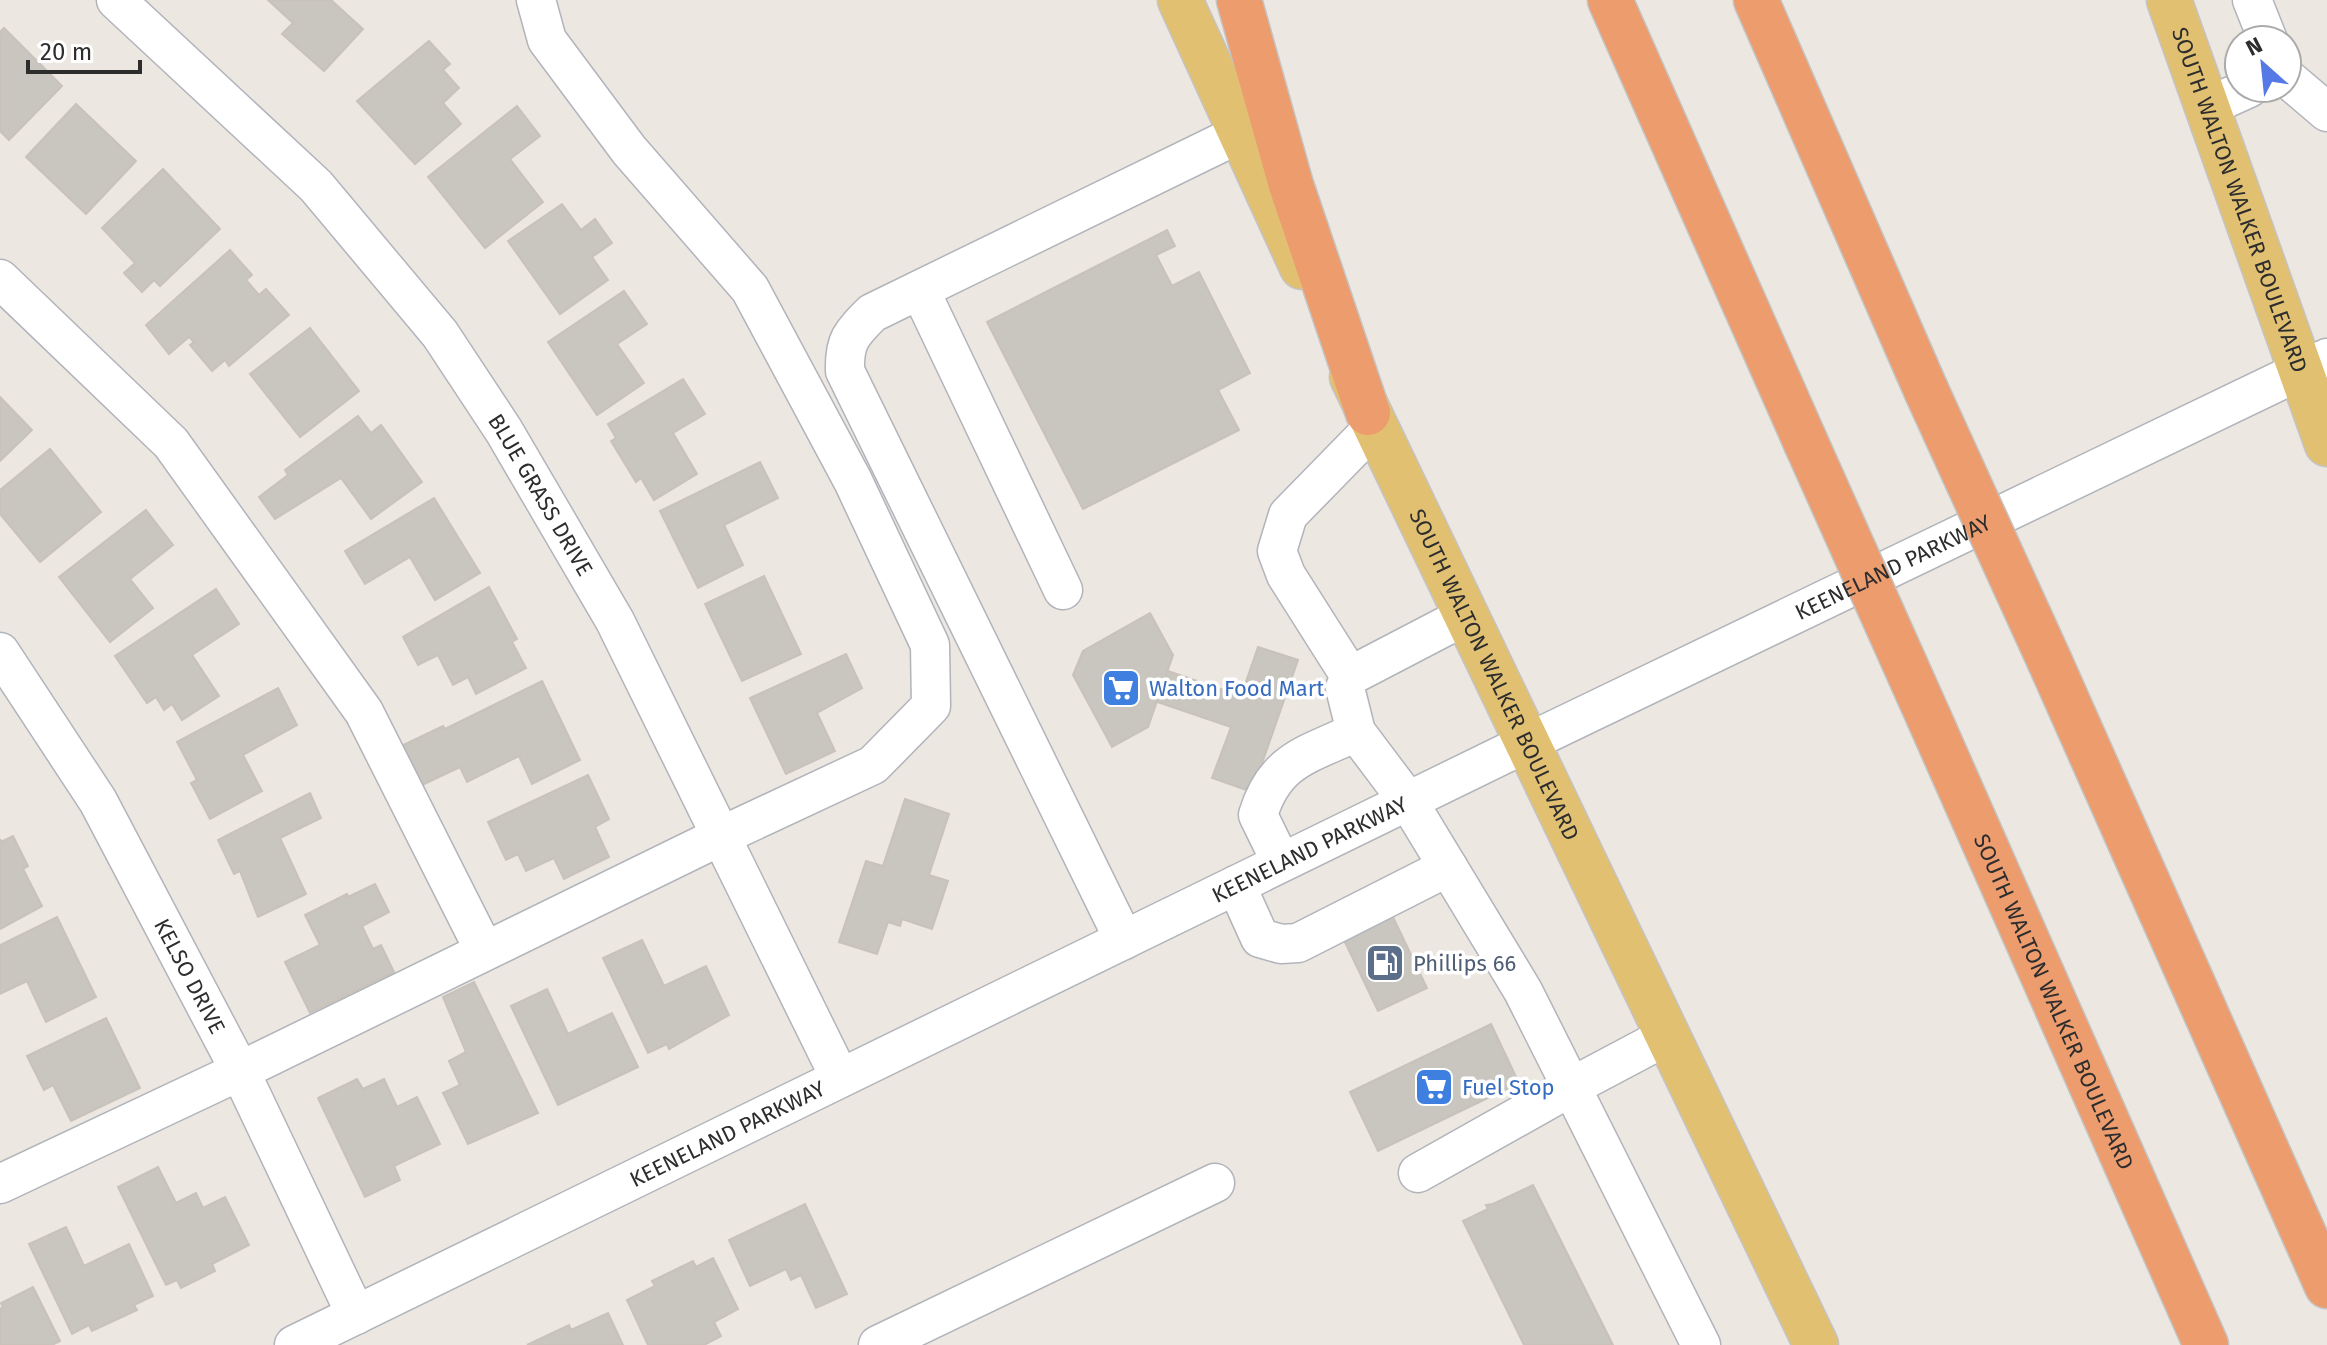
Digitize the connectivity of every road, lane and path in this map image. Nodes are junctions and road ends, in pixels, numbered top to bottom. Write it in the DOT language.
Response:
graph roads {
  1 [pos="536,0"];
  2 [pos="1180,0"];
  3 [pos="1239,0"];
  4 [pos="1610,0"];
  5 [pos="1756,0"];
  6 [pos="2169,0"];
  7 [pos="2252,0"];
  8 [pos="129,4"];
  9 [pos="2262,24"];
  10 [pos="2303,92"];
  11 [pos="2223,100"];
  12 [pos="2207,107"];
  13 [pos="2327,112"];
  14 [pos="1241,133"];
  15 [pos="0,279"];
  16 [pos="920,290"];
  17 [pos="2315,364"];
  18 [pos="1372,420"];
  19 [pos="2327,444"];
  20 [pos="1063,590"];
  21 [pos="1467,615"];
  22 [pos="0,652"];
  23 [pos="1350,676"];
  24 [pos="1356,732"];
  25 [pos="1529,742"];
  26 [pos="1408,801"];
  27 [pos="721,836"];
  28 [pos="1281,862"];
  29 [pos="1448,867"];
  30 [pos="1236,885"];
  31 [pos="1124,940"];
  32 [pos="484,950"];
  33 [pos="1669,1035"];
  34 [pos="240,1071"];
  35 [pos="840,1078"];
  36 [pos="1571,1087"];
  37 [pos="1418,1173"];
  38 [pos="1215,1183"];
  39 [pos="0,1184"];
  40 [pos="2327,1286"];
  41 [pos="356,1315"];
  42 [pos="294,1345"];
  43 [pos="878,1345"];
  44 [pos="1701,1345"];
  45 [pos="1816,1345"];
  46 [pos="2206,1345"];
  1 -- 27 [label="street"];
  2 -- 14 [label="main road, SOUTH WALTON WALKER BOULEVARD"];
  3 -- 18 [label="highway"];
  4 -- 46 [label="highway, SOUTH WALTON WALKER BOULEVARD, bridge"];
  5 -- 40 [label="highway, bridge"];
  6 -- 12 [label="main road, SOUTH WALTON WALKER BOULEVARD"];
  7 -- 9 [label="street"];
  8 -- 27 [label="street, BLUE GRASS DRIVE"];
  10 -- 13 [label="street"];
  11 -- 12 [label="street"];
  12 -- 17 [label="main road, SOUTH WALTON WALKER BOULEVARD"];
  14 -- 16 [label="street"];
  14 -- 18 [label="main road, SOUTH WALTON WALKER BOULEVARD"];
  15 -- 32 [label="street"];
  16 -- 20 [label="street"];
  16 -- 31 [label="street"];
  17 -- 19 [label="main road, SOUTH WALTON WALKER BOULEVARD"];
  17 -- 25 [label="street, KEENELAND PARKWAY"];
  18 -- 21 [label="main road, SOUTH WALTON WALKER BOULEVARD"];
  18 -- 23 [label="street"];
  21 -- 23 [label="street"];
  21 -- 25 [label="main road, SOUTH WALTON WALKER BOULEVARD"];
  22 -- 34 [label="street, KELSO DRIVE"];
  23 -- 24 [label="street"];
  24 -- 26 [label="street"];
  24 -- 28 [label="street"];
  25 -- 26 [label="street, KEENELAND PARKWAY"];
  25 -- 33 [label="main road, SOUTH WALTON WALKER BOULEVARD"];
  26 -- 28 [label="street, KEENELAND PARKWAY"];
  26 -- 29 [label="street"];
  27 -- 32 [label="street"];
  27 -- 35 [label="street, BLUE GRASS DRIVE"];
  28 -- 30 [label="street, KEENELAND PARKWAY"];
  29 -- 30 [label="street"];
  29 -- 36 [label="street"];
  30 -- 31 [label="street, KEENELAND PARKWAY"];
  31 -- 35 [label="street, KEENELAND PARKWAY"];
  32 -- 34 [label="street"];
  33 -- 36 [label="street"];
  33 -- 45 [label="main road, SOUTH WALTON WALKER BOULEVARD"];
  34 -- 39 [label="street"];
  34 -- 41 [label="street, KELSO DRIVE"];
  35 -- 41 [label="street, KEENELAND PARKWAY"];
  36 -- 37 [label="street"];
  36 -- 44 [label="street"];
  38 -- 43 [label="street"];
  41 -- 42 [label="street, KEENELAND PARKWAY"];
}
